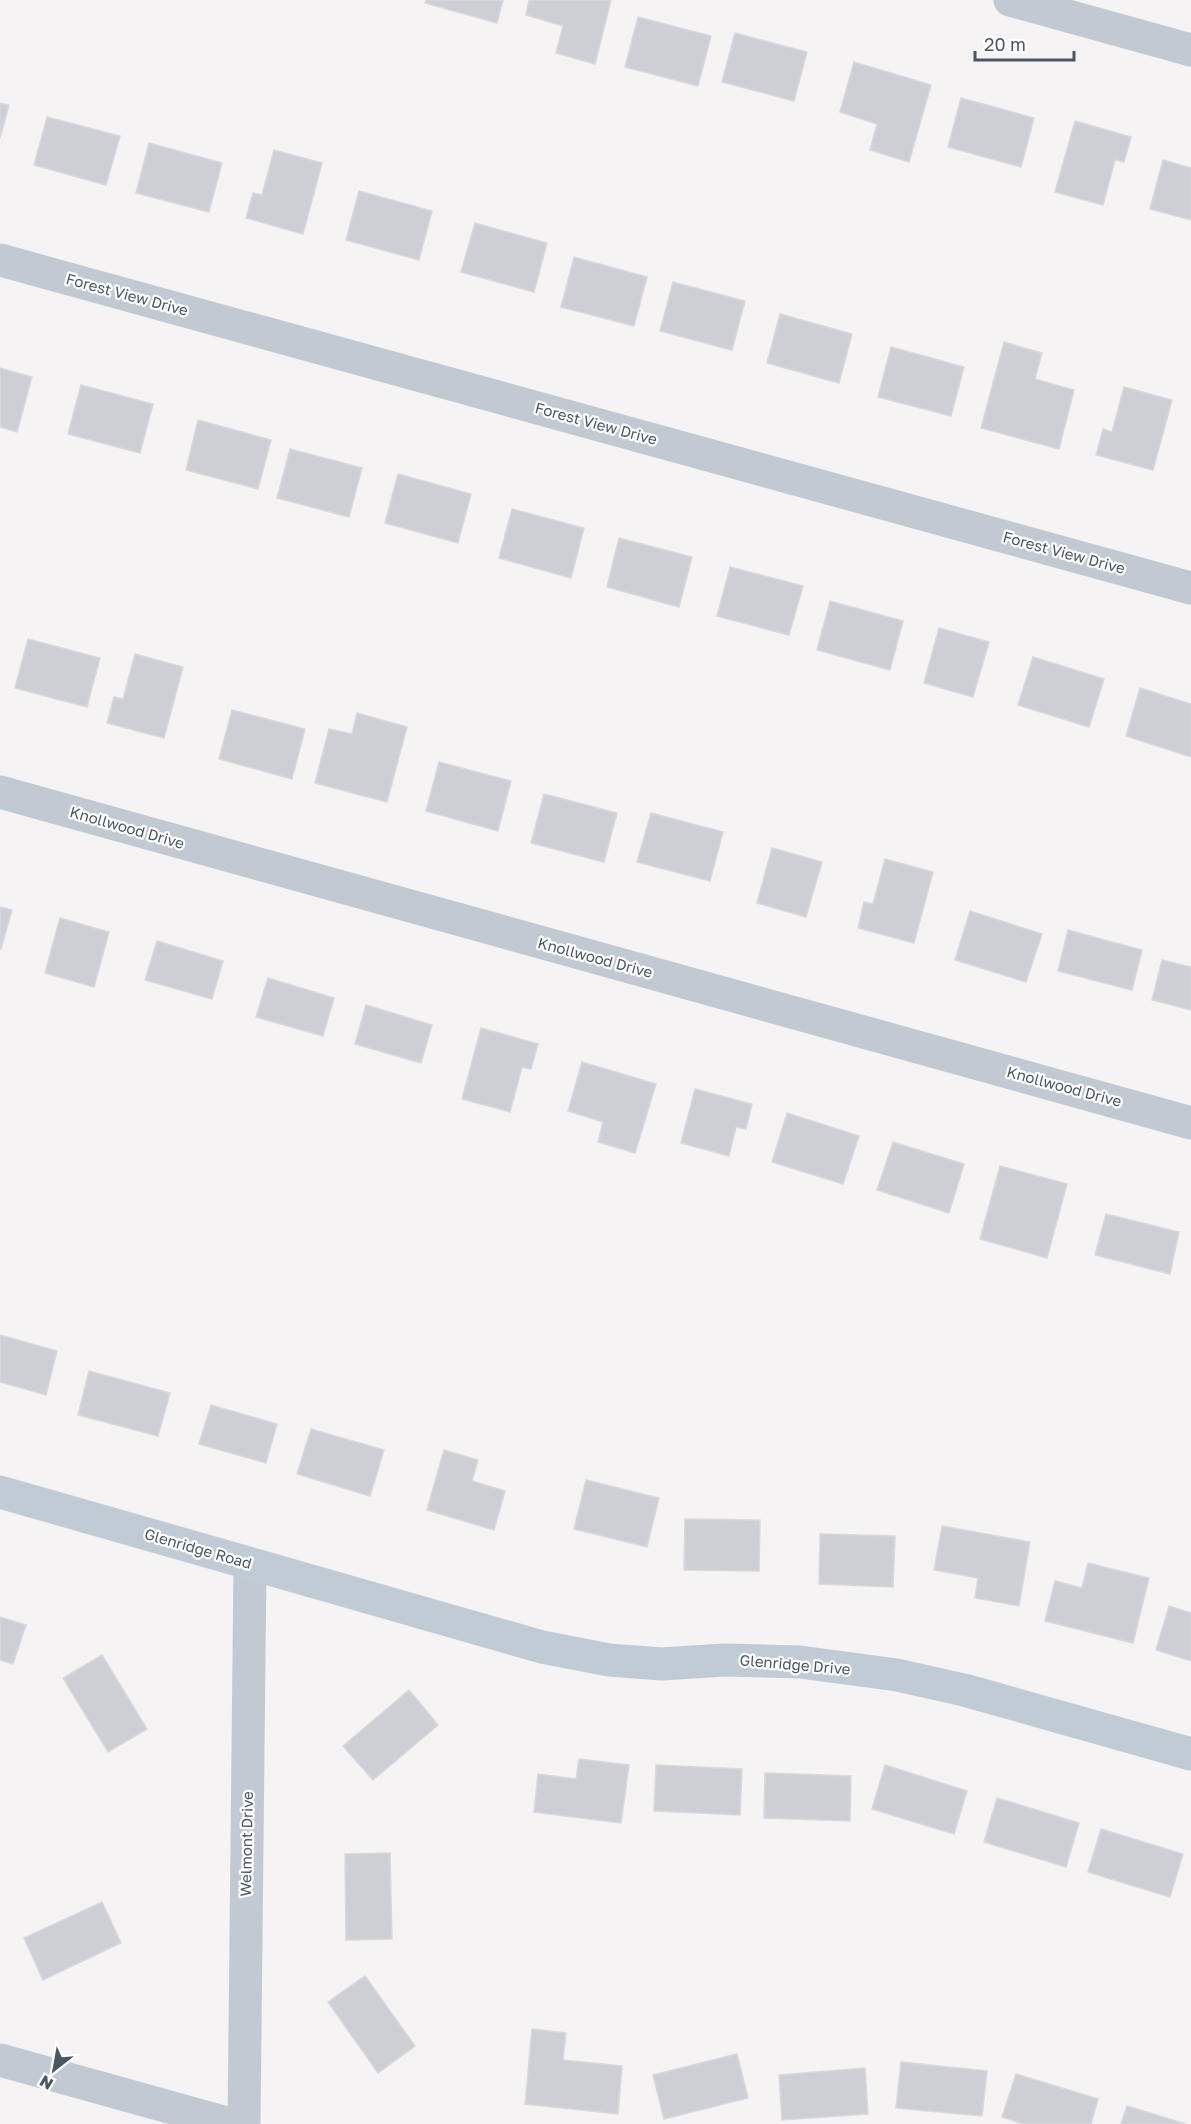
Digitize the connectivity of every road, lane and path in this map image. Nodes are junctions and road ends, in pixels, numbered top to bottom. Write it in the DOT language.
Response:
graph roads {
  1 [pos="1010,0"];
  2 [pos="1191,50"];
  3 [pos="0,260"];
  4 [pos="1191,588"];
  5 [pos="0,792"];
  6 [pos="1191,1122"];
  7 [pos="0,1492"];
  8 [pos="250,1564"];
  9 [pos="397,1605"];
  10 [pos="1191,1754"];
  11 [pos="0,2060"];
  12 [pos="230,2124"];
  13 [pos="244,2124"];
  1 -- 2 [label="street"];
  3 -- 4 [label="street, Forest View Drive"];
  5 -- 6 [label="street, Knollwood Drive"];
  7 -- 8 [label="street, Glenridge Road"];
  8 -- 9 [label="street, Glenridge Road"];
  8 -- 13 [label="street, Welmont Drive"];
  9 -- 10 [label="street, Glenridge Drive"];
  11 -- 12 [label="street"];
}
